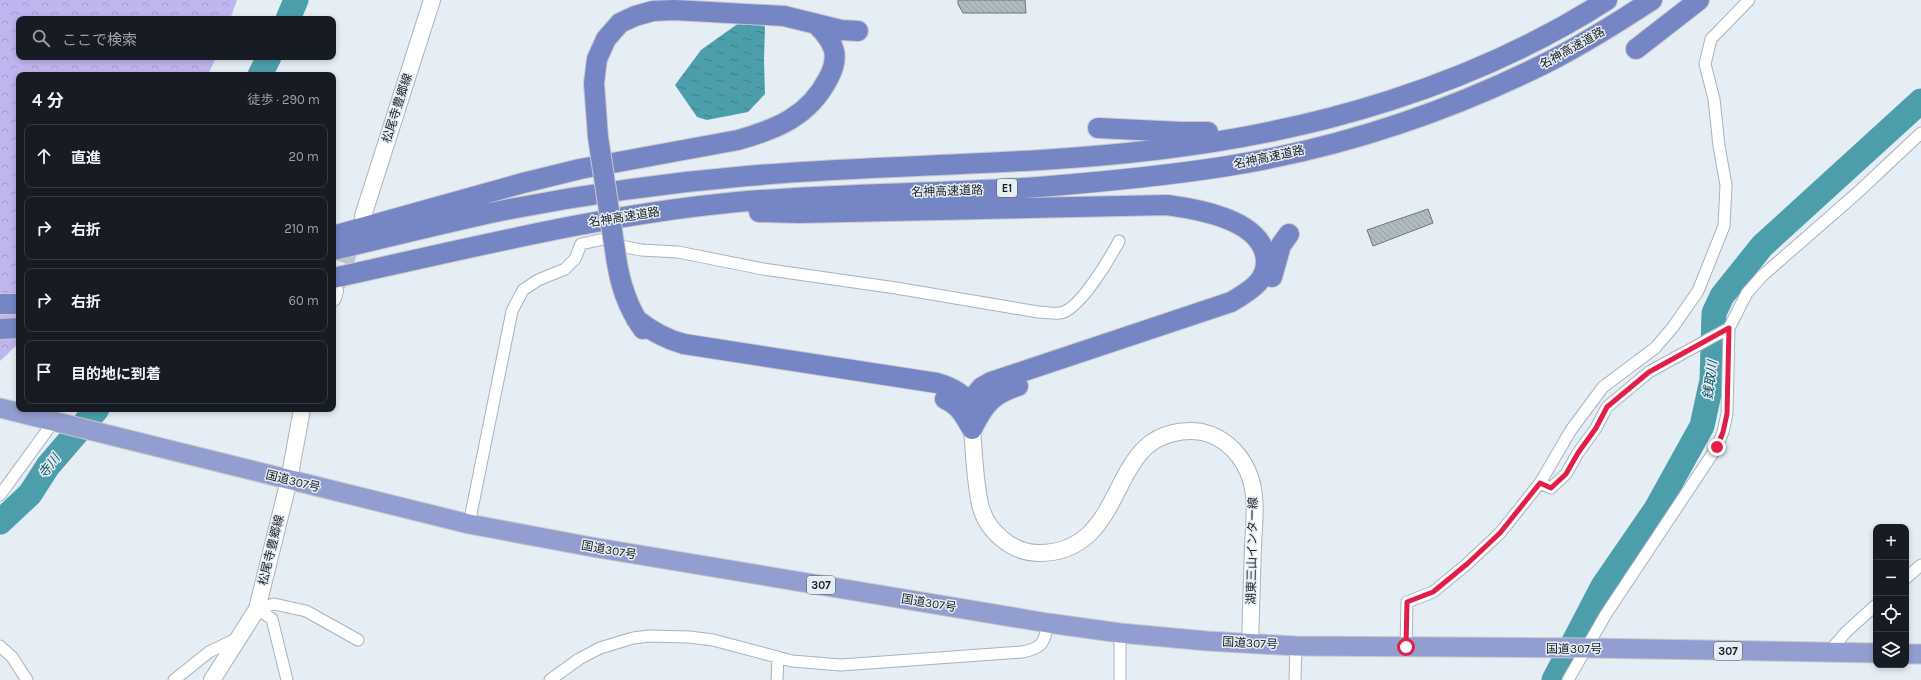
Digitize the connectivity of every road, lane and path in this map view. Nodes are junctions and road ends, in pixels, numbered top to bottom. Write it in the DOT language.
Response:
graph roads {
  1 [pos="432,0"];
  2 [pos="1608,0"];
  3 [pos="1652,0"];
  4 [pos="1698,0"];
  5 [pos="1749,0"];
  6 [pos="817,25"];
  7 [pos="858,32"];
  8 [pos="1636,49"];
  9 [pos="1098,128"];
  10 [pos="1279,130"];
  11 [pos="1921,133"];
  12 [pos="665,210"];
  13 [pos="363,216"];
  14 [pos="1289,234"];
  15 [pos="336,235"];
  16 [pos="1119,241"];
  17 [pos="336,249"];
  18 [pos="336,288"];
  19 [pos="0,304"];
  20 [pos="16,304"];
  21 [pos="636,319"];
  22 [pos="0,328"];
  23 [pos="16,328"];
  24 [pos="1729,328"];
  25 [pos="969,402"];
  26 [pos="0,408"];
  27 [pos="16,412"];
  28 [pos="17,412"];
  29 [pos="301,412"];
  30 [pos="61,422"];
  31 [pos="972,429"];
  32 [pos="289,480"];
  33 [pos="1540,483"];
  34 [pos="0,495"];
  35 [pos="469,524"];
  36 [pos="1921,565"];
  37 [pos="1909,575"];
  38 [pos="1873,608"];
  39 [pos="257,609"];
  40 [pos="1048,623"];
  41 [pos="1120,632"];
  42 [pos="240,638"];
  43 [pos="358,640"];
  44 [pos="1250,643"];
  45 [pos="0,646"];
  46 [pos="1296,646"];
  47 [pos="1406,647"];
  48 [pos="1584,649"];
  49 [pos="1829,652"];
  50 [pos="1873,653"];
  51 [pos="1909,654"];
  52 [pos="1921,654"];
  53 [pos="778,657"];
  54 [pos="27,680"];
  55 [pos="174,680"];
  56 [pos="212,680"];
  57 [pos="287,680"];
  58 [pos="550,680"];
  59 [pos="777,680"];
  60 [pos="1120,680"];
  61 [pos="1296,680"];
  62 [pos="1568,680"];
  1 -- 13 [label="main road, 松尾寺豊郷線"];
  2 -- 10 [label="highway, 名神高速道路 / E1"];
  3 -- 12 [label="highway, 名神高速道路 / E1"];
  4 -- 8 [label="highway"];
  5 -- 33 [label="street"];
  6 -- 7 [label="highway"];
  6 -- 15 [label="highway"];
  6 -- 21 [label="highway, bridge"];
  9 -- 10 [label="highway"];
  10 -- 17 [label="highway, 名神高速道路 / E1"];
  11 -- 24 [label="street"];
  12 -- 18 [label="highway, 名神高速道路 / E1"];
  12 -- 25 [label="highway"];
  14 -- 31 [label="highway"];
  16 -- 35 [label="street"];
  19 -- 20 [label="highway"];
  21 -- 25 [label="highway"];
  21 -- 31 [label="highway"];
  22 -- 23 [label="highway"];
  24 -- 33 [label="street"];
  24 -- 48 [label="street"];
  25 -- 31 [label="main road, 湖東三山インター線"];
  26 -- 27 [label="highway, 国道307号 / 307"];
  28 -- 30 [label="highway, 国道307号 / 307"];
  29 -- 32 [label="main road, 松尾寺豊郷線"];
  30 -- 32 [label="highway, 国道307号 / 307"];
  30 -- 34 [label="street"];
  31 -- 44 [label="main road, 湖東三山インター線"];
  32 -- 35 [label="highway, 国道307号 / 307"];
  32 -- 39 [label="main road, 松尾寺豊郷線"];
  33 -- 47 [label="street"];
  35 -- 40 [label="highway, 国道307号 / 307"];
  36 -- 37 [label="street"];
  38 -- 49 [label="street"];
  39 -- 42 [label="main road, 松尾寺豊郷線"];
  39 -- 43 [label="street"];
  39 -- 57 [label="street"];
  40 -- 41 [label="highway, 国道307号 / 307"];
  40 -- 53 [label="street"];
  41 -- 44 [label="highway, 国道307号 / 307"];
  41 -- 60 [label="street"];
  42 -- 55 [label="street"];
  42 -- 56 [label="main road, 松尾寺豊郷線"];
  44 -- 46 [label="highway, 国道307号 / 307"];
  45 -- 54 [label="street"];
  46 -- 47 [label="highway, 国道307号 / 307"];
  46 -- 61 [label="street"];
  47 -- 48 [label="highway, 国道307号 / 307"];
  48 -- 49 [label="highway, 国道307号 / 307"];
  48 -- 62 [label="street"];
  49 -- 50 [label="highway, 国道307号 / 307"];
  51 -- 52 [label="highway"];
  53 -- 58 [label="street"];
  53 -- 59 [label="street"];
}
